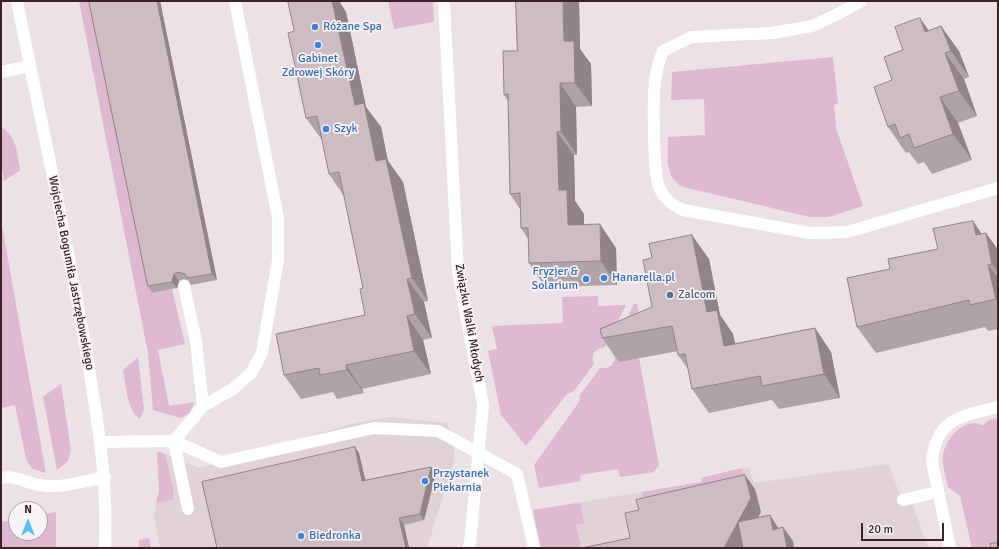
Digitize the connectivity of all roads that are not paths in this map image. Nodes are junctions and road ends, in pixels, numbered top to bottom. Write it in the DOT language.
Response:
graph roads {
  1 [pos="17,1"];
  2 [pos="235,1"];
  3 [pos="444,1"];
  4 [pos="861,1"];
  5 [pos="30,66"];
  6 [pos="1,72"];
  7 [pos="998,188"];
  8 [pos="184,286"];
  9 [pos="204,406"];
  10 [pos="998,407"];
  11 [pos="174,441"];
  12 [pos="101,442"];
  13 [pos="480,454"];
  14 [pos="105,477"];
  15 [pos="1,478"];
  16 [pos="937,492"];
  17 [pos="903,500"];
  18 [pos="188,509"];
  19 [pos="105,548"];
  20 [pos="468,548"];
  21 [pos="534,548"];
  22 [pos="950,548"];
  1 -- 5 [label="street, Wojciecha Bogumiła Jastrzębowskiego"];
  2 -- 9 [label="street"];
  3 -- 13 [label="street, Związku Walki Młodych"];
  4 -- 7 [label="street"];
  5 -- 6 [label="street"];
  5 -- 12 [label="street, Wojciecha Bogumiła Jastrzębowskiego"];
  8 -- 9 [label="street"];
  9 -- 11 [label="street"];
  10 -- 16 [label="street"];
  11 -- 12 [label="street"];
  11 -- 13 [label="street"];
  11 -- 18 [label="street"];
  12 -- 14 [label="street, Wojciecha Bogumiła Jastrzębowskiego"];
  13 -- 20 [label="street, Związku Walki Młodych"];
  13 -- 21 [label="street"];
  14 -- 15 [label="street"];
  14 -- 19 [label="street, Wojciecha Bogumiła Jastrzębowskiego"];
  16 -- 17 [label="street"];
  16 -- 22 [label="street"];
}
